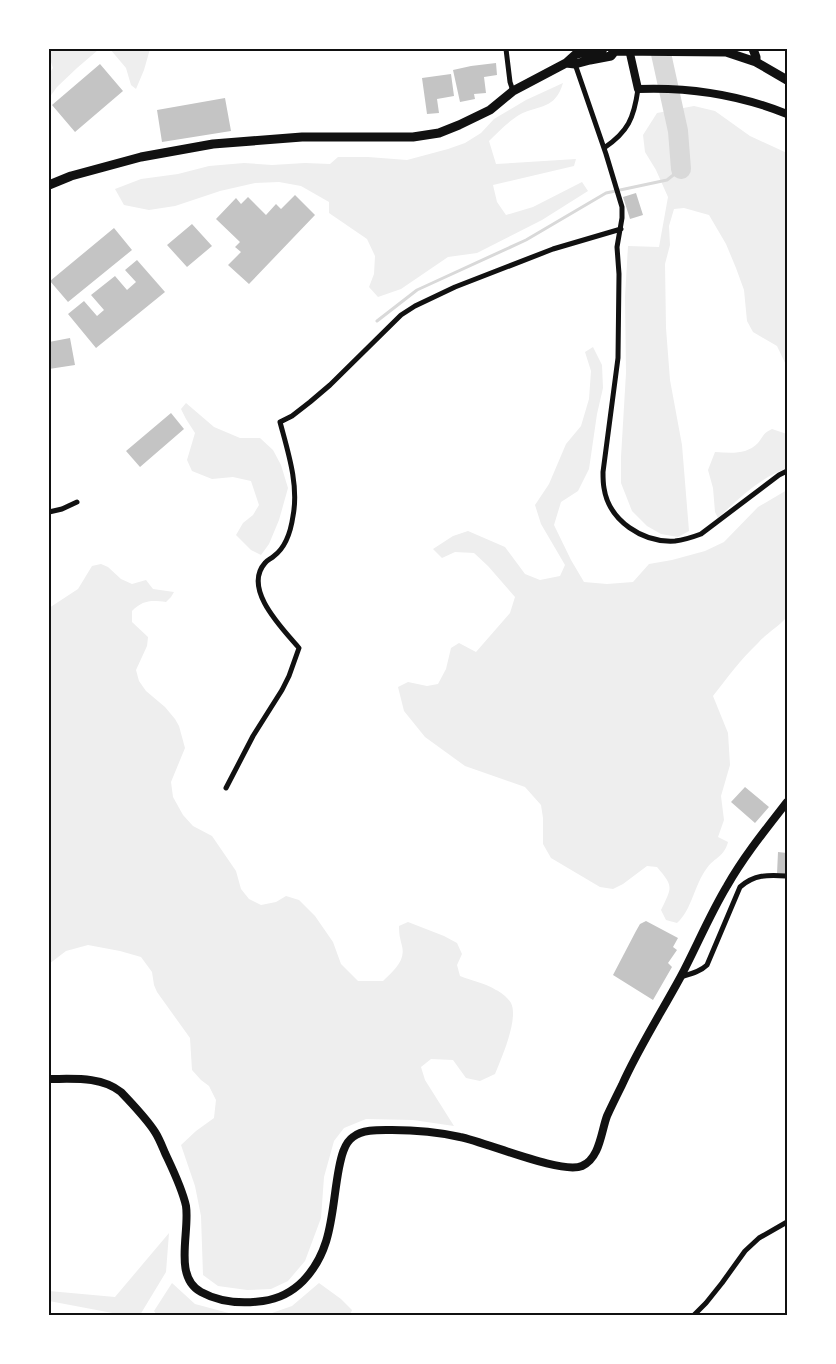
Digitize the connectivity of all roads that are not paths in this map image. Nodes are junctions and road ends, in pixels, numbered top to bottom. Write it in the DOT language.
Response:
graph roads {
  1 [pos="506,49"];
  2 [pos="603,49"];
  3 [pos="630,49"];
  4 [pos="753,49"];
  5 [pos="613,50"];
  6 [pos="719,51"];
  7 [pos="756,62"];
  8 [pos="570,63"];
  9 [pos="787,80"];
  10 [pos="638,89"];
  11 [pos="513,91"];
  12 [pos="787,114"];
  13 [pos="604,148"];
  14 [pos="49,185"];
  15 [pos="621,229"];
  16 [pos="787,471"];
  17 [pos="77,502"];
  18 [pos="49,512"];
  19 [pos="226,788"];
  20 [pos="787,802"];
  21 [pos="787,876"];
  22 [pos="680,978"];
  23 [pos="49,1079"];
  24 [pos="787,1222"];
  25 [pos="694,1315"];
  1 -- 11 [label="street"];
  2 -- 8 [label="main road"];
  3 -- 10 [label="main road"];
  4 -- 7 [label="main road"];
  5 -- 6 [label="main road"];
  5 -- 8 [label="main road"];
  6 -- 7 [label="main road"];
  7 -- 9 [label="main road"];
  8 -- 11 [label="main road"];
  8 -- 13 [label="street"];
  10 -- 12 [label="main road"];
  10 -- 13 [label="street"];
  11 -- 14 [label="main road"];
  13 -- 15 [label="street"];
  15 -- 16 [label="street"];
  15 -- 19 [label="street"];
  17 -- 18 [label="street"];
  20 -- 22 [label="main road"];
  21 -- 22 [label="street"];
  22 -- 23 [label="main road"];
  24 -- 25 [label="street"];
}
